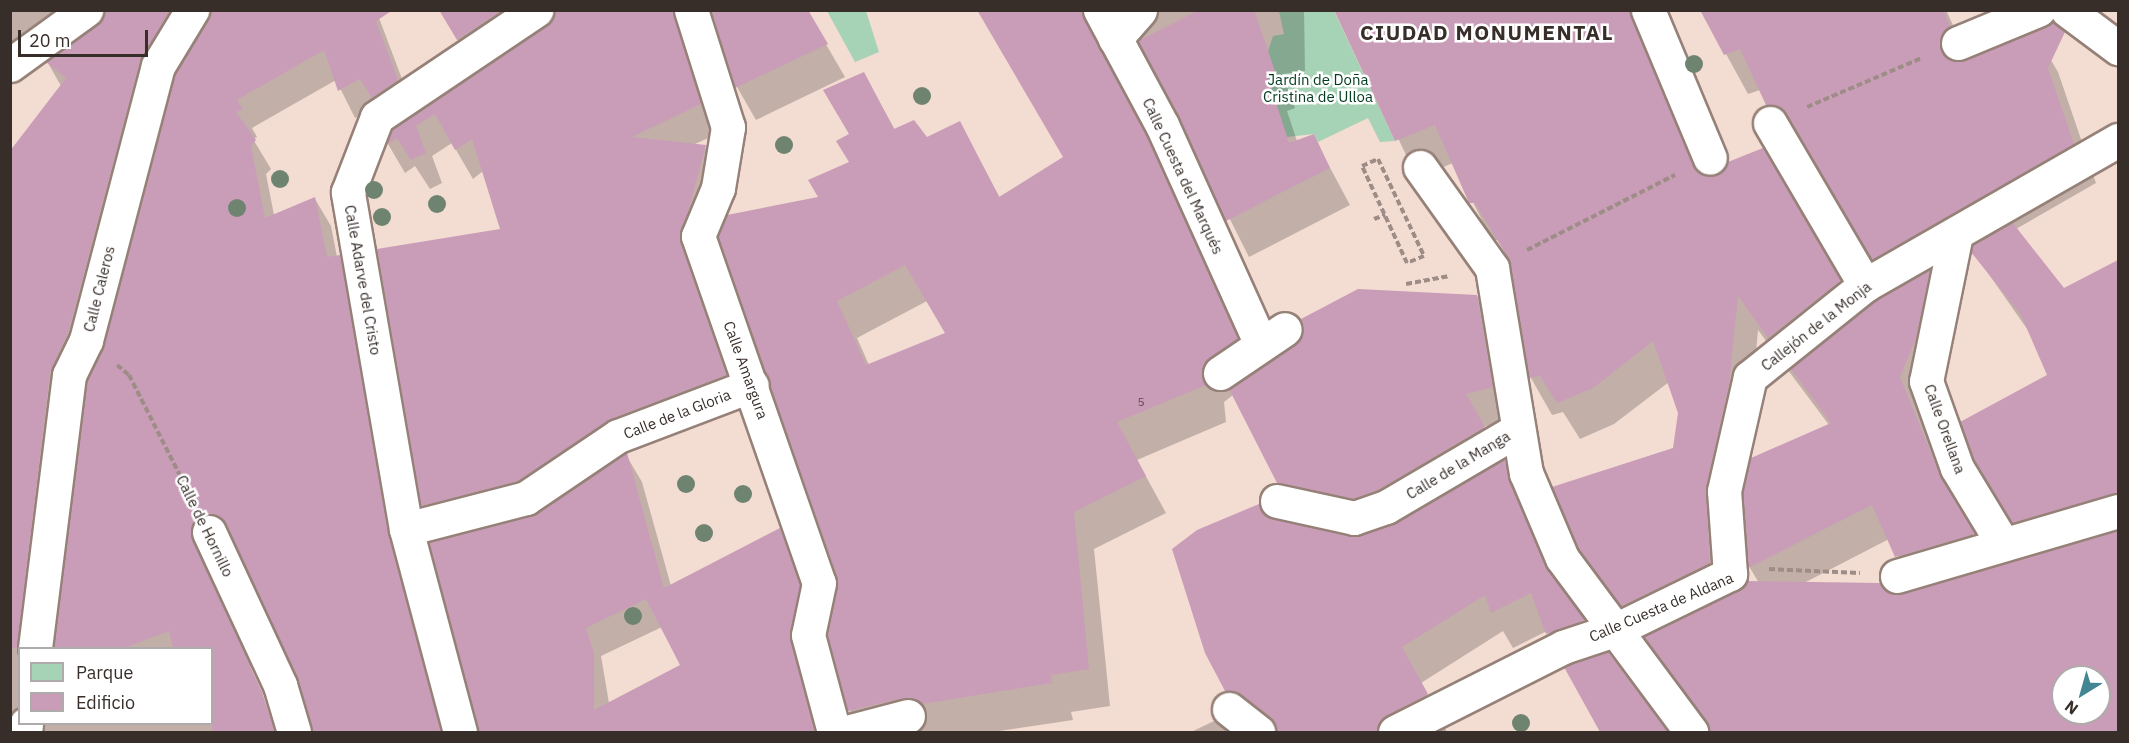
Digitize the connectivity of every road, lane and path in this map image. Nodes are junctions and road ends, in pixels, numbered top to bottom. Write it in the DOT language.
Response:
graph roads {
  1 [pos="86,10"];
  2 [pos="192,10"];
  3 [pos="536,10"];
  4 [pos="691,10"];
  5 [pos="1140,10"];
  6 [pos="1648,10"];
  7 [pos="2038,10"];
  8 [pos="2067,10"];
  9 [pos="1108,25"];
  10 [pos="2110,30"];
  11 [pos="1958,43"];
  12 [pos="10,65"];
  13 [pos="1770,123"];
  14 [pos="2118,140"];
  15 [pos="1710,158"];
  16 [pos="1420,167"];
  17 [pos="1384,215"];
  18 [pos="1374,219"];
  19 [pos="1956,234"];
  20 [pos="1865,285"];
  21 [pos="86,340"];
  22 [pos="1220,373"];
  23 [pos="752,385"];
  24 [pos="1517,430"];
  25 [pos="1277,501"];
  26 [pos="2118,511"];
  27 [pos="406,529"];
  28 [pos="209,532"];
  29 [pos="2003,544"];
  30 [pos="1730,574"];
  31 [pos="1897,576"];
  32 [pos="1617,629"];
  33 [pos="35,647"];
  34 [pos="1229,709"];
  35 [pos="908,716"];
  36 [pos="294,732"];
  37 [pos="460,732"];
  38 [pos="834,732"];
  39 [pos="848,732"];
  40 [pos="1258,732"];
  41 [pos="1395,732"];
  42 [pos="1690,732"];
  1 -- 12 [label="street"];
  2 -- 21 [label="street, Calle Caleros"];
  3 -- 27 [label="street, Calle Adarve del Cristo"];
  4 -- 23 [label="street, Calle Amargura"];
  5 -- 9 [label="street"];
  6 -- 15 [label="street"];
  7 -- 11 [label="street"];
  8 -- 10 [label="street"];
  9 -- 22 [label="street, Calle Cuesta del Marqués"];
  13 -- 20 [label="street"];
  14 -- 19 [label="street, Callejón de la Monja"];
  16 -- 24 [label="street, Calle de la Manga"];
  17 -- 17 [label="path"];
  17 -- 18 [label="path"];
  19 -- 20 [label="street, Callejón de la Monja"];
  19 -- 29 [label="street, Calle Orellana"];
  20 -- 30 [label="street, Callejón de la Monja"];
  21 -- 28 [label="path, Calle de Hornillo"];
  21 -- 33 [label="street, Calle Caleros"];
  23 -- 27 [label="street, Calle de la Gloria"];
  23 -- 38 [label="street, Calle Amargura"];
  24 -- 25 [label="street, Calle de la Manga"];
  24 -- 32 [label="street"];
  26 -- 29 [label="street"];
  27 -- 37 [label="street, Calle Adarve del Cristo"];
  28 -- 36 [label="street, Calle de Hornillo"];
  29 -- 31 [label="street"];
  30 -- 31 [label="path, Calle Cuesta de Aldana"];
  30 -- 32 [label="street, Calle Cuesta de Aldana"];
  32 -- 41 [label="street, Calle Cuesta de Aldana"];
  32 -- 42 [label="street"];
  34 -- 40 [label="street"];
  35 -- 39 [label="street"];
}
